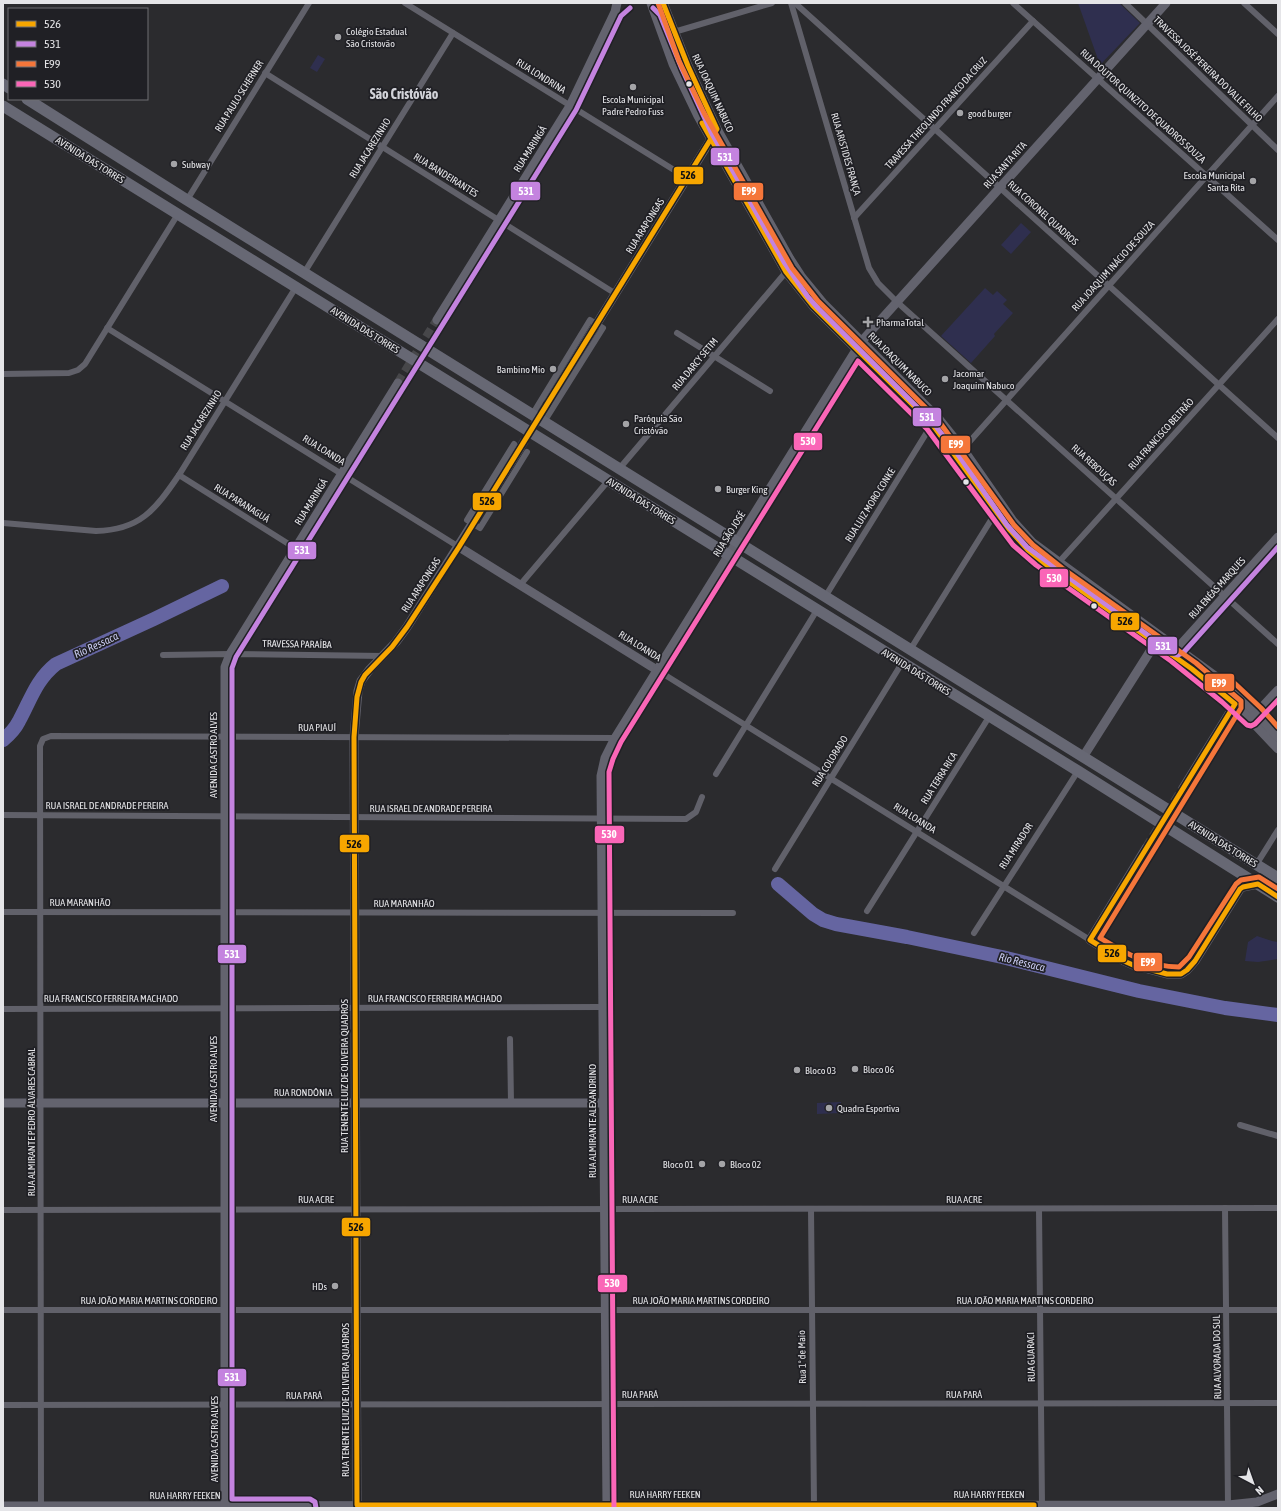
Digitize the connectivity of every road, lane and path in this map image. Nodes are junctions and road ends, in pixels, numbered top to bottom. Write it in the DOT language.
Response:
graph roads {
  1 [pos="309,3"];
  2 [pos="405,3"];
  3 [pos="625,3"];
  4 [pos="651,3"];
  5 [pos="658,3"];
  6 [pos="772,3"];
  7 [pos="791,3"];
  8 [pos="795,3"];
  9 [pos="1013,3"];
  10 [pos="1125,3"];
  11 [pos="1166,3"];
  12 [pos="1244,3"];
  13 [pos="615,6"];
  14 [pos="665,7"];
  15 [pos="1033,21"];
  16 [pos="1147,24"];
  17 [pos="674,32"];
  18 [pos="453,33"];
  19 [pos="1278,34"];
  20 [pos="265,73"];
  21 [pos="1098,78"];
  22 [pos="1278,96"];
  23 [pos="29,100"];
  24 [pos="3,106"];
  25 [pos="570,106"];
  26 [pos="1252,125"];
  27 [pos="717,129"];
  28 [pos="935,129"];
  29 [pos="711,140"];
  30 [pos="382,147"];
  31 [pos="1278,150"];
  32 [pos="1207,176"];
  33 [pos="687,178"];
  34 [pos="1000,188"];
  35 [pos="187,200"];
  36 [pos="178,214"];
  37 [pos="854,218"];
  38 [pos="499,220"];
  39 [pos="1278,240"];
  40 [pos="786,272"];
  41 [pos="304,273"];
  42 [pos="1108,286"];
  43 [pos="296,287"];
  44 [pos="616,294"];
  45 [pos="897,302"];
  46 [pos="1278,319"];
  47 [pos="441,320"];
  48 [pos="597,324"];
  49 [pos="107,328"];
  50 [pos="677,333"];
  51 [pos="859,346"];
  52 [pos="427,350"];
  53 [pos="714,356"];
  54 [pos="3,374"];
  55 [pos="398,383"];
  56 [pos="1219,385"];
  57 [pos="770,391"];
  58 [pos="1006,400"];
  59 [pos="225,401"];
  60 [pos="549,401"];
  61 [pos="532,415"];
  62 [pos="544,422"];
  63 [pos="932,424"];
  64 [pos="1278,438"];
  65 [pos="520,448"];
  66 [pos="963,449"];
  67 [pos="619,469"];
  68 [pos="342,474"];
  69 [pos="179,475"];
  70 [pos="608,481"];
  71 [pos="1116,499"];
  72 [pos="996,512"];
  73 [pos="3,523"];
  74 [pos="1278,537"];
  75 [pos="737,542"];
  76 [pos="459,547"];
  77 [pos="295,548"];
  78 [pos="729,555"];
  79 [pos="1059,562"];
  80 [pos="520,585"];
  81 [pos="1224,596"];
  82 [pos="825,597"];
  83 [pos="817,610"];
  84 [pos="1156,642"];
  85 [pos="1278,644"];
  86 [pos="910,650"];
  87 [pos="1175,651"];
  88 [pos="230,654"];
  89 [pos="163,655"];
  90 [pos="384,656"];
  91 [pos="902,663"];
  92 [pos="657,670"];
  93 [pos="1278,690"];
  94 [pos="1235,704"];
  95 [pos="1253,716"];
  96 [pos="990,717"];
  97 [pos="746,726"];
  98 [pos="224,736"];
  99 [pos="354,737"];
  100 [pos="1278,737"];
  101 [pos="615,738"];
  102 [pos="43,739"];
  103 [pos="1278,749"];
  104 [pos="1083,757"];
  105 [pos="1078,771"];
  106 [pos="716,774"];
  107 [pos="831,779"];
  108 [pos="1183,788"];
  109 [pos="702,797"];
  110 [pos="3,815"];
  111 [pos="40,815"];
  112 [pos="224,816"];
  113 [pos="355,817"];
  114 [pos="601,819"];
  115 [pos="1278,830"];
  116 [pos="916,832"];
  117 [pos="1146,848"];
  118 [pos="1256,865"];
  119 [pos="775,869"];
  120 [pos="1278,878"];
  121 [pos="1258,884"];
  122 [pos="1004,886"];
  123 [pos="1278,897"];
  124 [pos="866,911"];
  125 [pos="3,912"];
  126 [pos="40,912"];
  127 [pos="224,912"];
  128 [pos="355,913"];
  129 [pos="602,913"];
  130 [pos="733,913"];
  131 [pos="974,933"];
  132 [pos="1090,940"];
  133 [pos="603,1007"];
  134 [pos="224,1008"];
  135 [pos="355,1008"];
  136 [pos="3,1009"];
  137 [pos="40,1009"];
  138 [pos="510,1039"];
  139 [pos="3,1103"];
  140 [pos="40,1103"];
  141 [pos="224,1103"];
  142 [pos="355,1103"];
  143 [pos="511,1103"];
  144 [pos="603,1103"];
  145 [pos="1240,1125"];
  146 [pos="1278,1136"];
  147 [pos="1225,1208"];
  148 [pos="1278,1208"];
  149 [pos="356,1209"];
  150 [pos="604,1209"];
  151 [pos="811,1209"];
  152 [pos="1039,1209"];
  153 [pos="3,1210"];
  154 [pos="41,1210"];
  155 [pos="225,1210"];
  156 [pos="3,1310"];
  157 [pos="41,1310"];
  158 [pos="225,1310"];
  159 [pos="356,1310"];
  160 [pos="605,1310"];
  161 [pos="812,1310"];
  162 [pos="1040,1310"];
  163 [pos="1226,1310"];
  164 [pos="1278,1310"];
  165 [pos="1041,1403"];
  166 [pos="1227,1403"];
  167 [pos="1278,1403"];
  168 [pos="356,1404"];
  169 [pos="606,1404"];
  170 [pos="813,1404"];
  171 [pos="3,1405"];
  172 [pos="41,1405"];
  173 [pos="225,1405"];
  174 [pos="1278,1494"];
  175 [pos="814,1505"];
  176 [pos="3,1506"];
  177 [pos="42,1506"];
  178 [pos="225,1506"];
  179 [pos="357,1506"];
  180 [pos="914,1506"];
  181 [pos="1037,1506"];
  182 [pos="1224,1506"];
  183 [pos="147,1507"];
  184 [pos="309,1507"];
  185 [pos="457,1507"];
  186 [pos="607,1507"];
  1 -- 20 [label="street, RUA PAULO SCHERNER"];
  2 -- 18 [label="street, RUA LONDRINA"];
  3 -- 13 [label="main road"];
  4 -- 29 [label="main road, RUA JOAQUIM NABUCO"];
  5 -- 14 [label="main road"];
  6 -- 17 [label="street"];
  7 -- 37 [label="street, RUA ARISTIDES FRANÇA"];
  8 -- 28 [label="street, RUA CORONEL QUADROS"];
  9 -- 15 [label="street, RUA DOUTOR QUINZITO DE QUADROS SOUZA"];
  10 -- 16 [label="street, TRAVESSA JOSÉ PEREIRA DO VALLE FILHO"];
  11 -- 16 [label="main road, RUA SANTA RITA"];
  12 -- 19 [label="street"];
  13 -- 25 [label="main road, RUA MARINGÁ"];
  14 -- 17 [label="main road, RUA JOAQUIM NABUCO"];
  15 -- 21 [label="street, RUA DOUTOR QUINZITO DE QUADROS SOUZA"];
  15 -- 28 [label="street, TRAVESSA THEOLINDO FRANCO DA CRUZ"];
  16 -- 21 [label="main road, RUA SANTA RITA"];
  16 -- 26 [label="street, TRAVESSA JOSÉ PEREIRA DO VALLE FILHO"];
  17 -- 27 [label="main road, RUA JOAQUIM NABUCO"];
  18 -- 25 [label="street, RUA LONDRINA"];
  18 -- 30 [label="street, RUA JACAREZINHO"];
  20 -- 30 [label="street, RUA BANDEIRANTES"];
  20 -- 35 [label="street, RUA PAULO SCHERNER"];
  21 -- 32 [label="street, RUA DOUTOR QUINZITO DE QUADROS SOUZA"];
  21 -- 34 [label="main road, RUA SANTA RITA"];
  22 -- 26 [label="street, RUA JOAQUIM INÁCIO DE SOUZA"];
  23 -- 35 [label="highway, AVENIDA DAS TORRES"];
  24 -- 36 [label="highway, AVENIDA DAS TORRES"];
  25 -- 33 [label="street, RUA LONDRINA"];
  25 -- 38 [label="main road, RUA MARINGÁ"];
  26 -- 31 [label="street, TRAVESSA JOSÉ PEREIRA DO VALLE FILHO"];
  26 -- 32 [label="street, RUA JOAQUIM INÁCIO DE SOUZA"];
  27 -- 29 [label="main road, RUA ARAPONGAS"];
  27 -- 51 [label="main road, RUA JOAQUIM NABUCO"];
  28 -- 34 [label="street, RUA CORONEL QUADROS"];
  28 -- 37 [label="street, TRAVESSA THEOLINDO FRANCO DA CRUZ"];
  29 -- 33 [label="main road, RUA ARAPONGAS"];
  29 -- 40 [label="main road, RUA JOAQUIM NABUCO"];
  30 -- 38 [label="street, RUA BANDEIRANTES"];
  30 -- 41 [label="street, RUA JACAREZINHO"];
  32 -- 39 [label="street, RUA DOUTOR QUINZITO DE QUADROS SOUZA"];
  32 -- 42 [label="street, RUA JOAQUIM INÁCIO DE SOUZA"];
  33 -- 44 [label="main road, RUA ARAPONGAS"];
  34 -- 42 [label="street, RUA CORONEL QUADROS"];
  34 -- 45 [label="main road, RUA SANTA RITA"];
  35 -- 41 [label="highway, AVENIDA DAS TORRES"];
  36 -- 43 [label="highway, AVENIDA DAS TORRES"];
  36 -- 49 [label="street"];
  37 -- 45 [label="street, RUA ARISTIDES FRANÇA"];
  38 -- 44 [label="street, RUA BANDEIRANTES"];
  38 -- 47 [label="main road, RUA MARINGÁ"];
  40 -- 51 [label="main road, RUA JOAQUIM NABUCO"];
  40 -- 53 [label="street, RUA DARCY SETIM"];
  41 -- 52 [label="highway, AVENIDA DAS TORRES"];
  42 -- 56 [label="street, RUA CORONEL QUADROS"];
  42 -- 58 [label="street, RUA JOAQUIM INÁCIO DE SOUZA"];
  43 -- 59 [label="street, RUA JACAREZINHO"];
  43 -- 70 [label="highway, AVENIDA DAS TORRES"];
  44 -- 48 [label="main road, RUA ARAPONGAS"];
  45 -- 51 [label="main road, RUA SANTA RITA"];
  45 -- 58 [label="street, RUA REBOUÇAS"];
  46 -- 56 [label="street, RUA FRANCISCO BELTRÃO"];
  47 -- 52 [label="street"];
  48 -- 60 [label="main road, RUA ARAPONGAS"];
  48 -- 61 [label="street"];
  48 -- 62 [label="street, RUA ARAPONGAS"];
  49 -- 54 [label="street"];
  49 -- 59 [label="street, RUA LOANDA"];
  50 -- 53 [label="street"];
  51 -- 63 [label="main road, RUA JOAQUIM NABUCO"];
  51 -- 66 [label="main road, RUA JOAQUIM NABUCO"];
  51 -- 75 [label="main road, RUA SÃO JOSÉ"];
  52 -- 61 [label="highway, AVENIDA DAS TORRES"];
  53 -- 57 [label="street"];
  53 -- 67 [label="street, RUA DARCY SETIM"];
  55 -- 68 [label="main road, RUA MARINGÁ"];
  56 -- 64 [label="street, RUA CORONEL QUADROS"];
  56 -- 71 [label="street, RUA FRANCISCO BELTRÃO"];
  58 -- 66 [label="street, RUA JOAQUIM INÁCIO DE SOUZA"];
  58 -- 71 [label="street, RUA REBOUÇAS"];
  59 -- 68 [label="street, RUA LOANDA"];
  59 -- 69 [label="street, RUA JACAREZINHO"];
  61 -- 62 [label="highway, AVENIDA DAS TORRES"];
  62 -- 67 [label="highway, AVENIDA DAS TORRES"];
  63 -- 72 [label="main road, RUA JOAQUIM NABUCO"];
  63 -- 82 [label="street, RUA LUIZ MORO CONKE"];
  65 -- 76 [label="main road, RUA ARAPONGAS"];
  66 -- 79 [label="main road, RUA JOAQUIM NABUCO"];
  67 -- 75 [label="highway, AVENIDA DAS TORRES"];
  68 -- 76 [label="street, RUA LOANDA"];
  68 -- 77 [label="main road, RUA MARINGÁ"];
  69 -- 73 [label="street, RUA JACAREZINHO"];
  69 -- 77 [label="street, RUA PARANAGUÁ"];
  70 -- 78 [label="highway, AVENIDA DAS TORRES"];
  70 -- 80 [label="street"];
  71 -- 79 [label="street, RUA FRANCISCO BELTRÃO"];
  71 -- 81 [label="street, RUA REBOUÇAS"];
  72 -- 84 [label="main road, RUA JOAQUIM NABUCO"];
  72 -- 86 [label="street"];
  74 -- 81 [label="main road, RUA ENÉAS MARQUES"];
  75 -- 78 [label="main road, RUA SÃO JOSÉ"];
  75 -- 82 [label="highway, AVENIDA DAS TORRES"];
  76 -- 80 [label="main road, RUA LOANDA"];
  76 -- 90 [label="main road, RUA ARAPONGAS"];
  77 -- 88 [label="main road, RUA MARINGÁ"];
  78 -- 83 [label="highway, AVENIDA DAS TORRES"];
  78 -- 92 [label="main road, RUA SÃO JOSÉ"];
  79 -- 87 [label="main road, RUA JOAQUIM NABUCO"];
  80 -- 92 [label="main road, RUA LOANDA"];
  81 -- 85 [label="street, RUA REBOUÇAS"];
  81 -- 87 [label="main road, RUA ENÉAS MARQUES"];
  82 -- 86 [label="highway, AVENIDA DAS TORRES"];
  83 -- 91 [label="highway, AVENIDA DAS TORRES"];
  83 -- 97 [label="street"];
  84 -- 87 [label="main road, RUA JOAQUIM NABUCO"];
  84 -- 104 [label="main road"];
  86 -- 104 [label="highway, AVENIDA DAS TORRES"];
  87 -- 94 [label="main road, RUA JOAQUIM NABUCO"];
  87 -- 95 [label="main road, RUA JOAQUIM NABUCO"];
  88 -- 89 [label="street, TRAVESSA PARAÍBA"];
  88 -- 90 [label="street, TRAVESSA PARAÍBA"];
  88 -- 98 [label="main road, AVENIDA CASTRO ALVES"];
  90 -- 99 [label="main road, RUA TENENTE LUIZ DE OLIVEIRA QUADROS"];
  91 -- 96 [label="highway, AVENIDA DAS TORRES"];
  91 -- 107 [label="street, RUA COLORADO"];
  92 -- 97 [label="street, RUA LOANDA"];
  92 -- 101 [label="main road, RUA SÃO JOSÉ"];
  93 -- 95 [label="main road"];
  94 -- 95 [label="main road, RUA JOAQUIM NABUCO"];
  94 -- 108 [label="main road"];
  95 -- 100 [label="main road, RUA JOAQUIM NABUCO"];
  95 -- 103 [label="main road, RUA JOAQUIM NABUCO"];
  96 -- 105 [label="highway, AVENIDA DAS TORRES"];
  96 -- 116 [label="street, RUA TERRA RICA"];
  97 -- 106 [label="street"];
  97 -- 107 [label="street, RUA LOANDA"];
  98 -- 99 [label="street, RUA PIAUÍ"];
  98 -- 102 [label="street, RUA PIAUÍ"];
  98 -- 112 [label="main road, AVENIDA CASTRO ALVES"];
  99 -- 101 [label="street, RUA PIAUÍ"];
  99 -- 113 [label="main road, RUA TENENTE LUIZ DE OLIVEIRA QUADROS"];
  101 -- 114 [label="main road, RUA ALMIRANTE ALEXANDRINO"];
  102 -- 111 [label="street, RUA ALMIRANTE PEDRO ÁLVARES CABRAL"];
  104 -- 118 [label="highway, AVENIDA DAS TORRES"];
  105 -- 121 [label="highway, AVENIDA DAS TORRES"];
  105 -- 122 [label="street, RUA MIRADOR"];
  107 -- 116 [label="street, RUA LOANDA"];
  107 -- 119 [label="street, RUA COLORADO"];
  109 -- 114 [label="street, RUA ISRAEL DE ANDRADE PEREIRA"];
  110 -- 111 [label="street, RUA ISRAEL DE ANDRADE PEREIRA"];
  111 -- 112 [label="street, RUA ISRAEL DE ANDRADE PEREIRA"];
  111 -- 126 [label="street, RUA ALMIRANTE PEDRO ÁLVARES CABRAL"];
  112 -- 113 [label="street, RUA ISRAEL DE ANDRADE PEREIRA"];
  112 -- 127 [label="main road, AVENIDA CASTRO ALVES"];
  113 -- 114 [label="street, RUA ISRAEL DE ANDRADE PEREIRA"];
  113 -- 128 [label="main road, RUA TENENTE LUIZ DE OLIVEIRA QUADROS"];
  114 -- 129 [label="main road, RUA ALMIRANTE ALEXANDRINO"];
  115 -- 118 [label="street"];
  116 -- 122 [label="street, RUA LOANDA"];
  116 -- 124 [label="street, RUA TERRA RICA"];
  117 -- 132 [label="main road"];
  118 -- 120 [label="highway, AVENIDA DAS TORRES"];
  121 -- 123 [label="highway, AVENIDA DAS TORRES"];
  121 -- 132 [label="main road, RUA LOANDA"];
  122 -- 131 [label="street, RUA MIRADOR"];
  122 -- 132 [label="street, RUA LOANDA"];
  125 -- 126 [label="street, RUA MARANHÃO"];
  126 -- 127 [label="street, RUA MARANHÃO"];
  126 -- 137 [label="street, RUA ALMIRANTE PEDRO ÁLVARES CABRAL"];
  127 -- 128 [label="street, RUA MARANHÃO"];
  127 -- 134 [label="main road, AVENIDA CASTRO ALVES"];
  128 -- 129 [label="street, RUA MARANHÃO"];
  128 -- 135 [label="main road, RUA TENENTE LUIZ DE OLIVEIRA QUADROS"];
  129 -- 130 [label="street, RUA MARANHÃO"];
  129 -- 133 [label="main road, RUA ALMIRANTE ALEXANDRINO"];
  133 -- 135 [label="street, RUA FRANCISCO FERREIRA MACHADO"];
  133 -- 144 [label="main road, RUA ALMIRANTE ALEXANDRINO"];
  134 -- 135 [label="street, RUA FRANCISCO FERREIRA MACHADO"];
  134 -- 137 [label="street, RUA FRANCISCO FERREIRA MACHADO"];
  134 -- 141 [label="main road, AVENIDA CASTRO ALVES"];
  135 -- 142 [label="main road, RUA TENENTE LUIZ DE OLIVEIRA QUADROS"];
  136 -- 137 [label="street, RUA FRANCISCO FERREIRA MACHADO"];
  137 -- 140 [label="street, RUA ALMIRANTE PEDRO ÁLVARES CABRAL"];
  138 -- 143 [label="street"];
  139 -- 140 [label="main road, RUA RONDÔNIA"];
  140 -- 141 [label="main road, RUA RONDÔNIA"];
  140 -- 154 [label="street, RUA ALMIRANTE PEDRO ÁLVARES CABRAL"];
  141 -- 142 [label="main road, RUA RONDÔNIA"];
  141 -- 155 [label="main road, AVENIDA CASTRO ALVES"];
  142 -- 143 [label="main road, RUA RONDÔNIA"];
  142 -- 149 [label="main road, RUA TENENTE LUIZ DE OLIVEIRA QUADROS"];
  143 -- 144 [label="main road, RUA RONDÔNIA"];
  144 -- 150 [label="main road, RUA ALMIRANTE ALEXANDRINO"];
  145 -- 146 [label="street"];
  147 -- 148 [label="street, RUA ACRE"];
  147 -- 152 [label="street, RUA ACRE"];
  147 -- 163 [label="street, RUA ALVORADA DO SUL"];
  149 -- 150 [label="street, RUA ACRE"];
  149 -- 155 [label="street, RUA ACRE"];
  149 -- 159 [label="main road, RUA TENENTE LUIZ DE OLIVEIRA QUADROS"];
  150 -- 151 [label="street, RUA ACRE"];
  150 -- 160 [label="main road, RUA ALMIRANTE ALEXANDRINO"];
  151 -- 152 [label="street, RUA ACRE"];
  151 -- 161 [label="street, Rua 1º de Maio"];
  152 -- 162 [label="street, RUA GUARACI"];
  153 -- 154 [label="street, RUA ACRE"];
  154 -- 155 [label="street, RUA ACRE"];
  154 -- 157 [label="street, RUA ALMIRANTE PEDRO ÁLVARES CABRAL"];
  155 -- 158 [label="main road, AVENIDA CASTRO ALVES"];
  156 -- 157 [label="street, RUA JOÃO MARIA MARTINS CORDEIRO"];
  157 -- 158 [label="street, RUA JOÃO MARIA MARTINS CORDEIRO"];
  157 -- 172 [label="street, RUA ALMIRANTE PEDRO ÁLVARES CABRAL"];
  158 -- 159 [label="street, RUA JOÃO MARIA MARTINS CORDEIRO"];
  158 -- 173 [label="main road, AVENIDA CASTRO ALVES"];
  159 -- 160 [label="street, RUA JOÃO MARIA MARTINS CORDEIRO"];
  159 -- 168 [label="main road, RUA TENENTE LUIZ DE OLIVEIRA QUADROS"];
  160 -- 161 [label="street, RUA JOÃO MARIA MARTINS CORDEIRO"];
  160 -- 169 [label="main road, RUA ALMIRANTE ALEXANDRINO"];
  161 -- 162 [label="street, RUA JOÃO MARIA MARTINS CORDEIRO"];
  161 -- 170 [label="street, Rua 1º de Maio"];
  162 -- 163 [label="street, RUA JOÃO MARIA MARTINS CORDEIRO"];
  162 -- 165 [label="street, RUA GUARACI"];
  163 -- 164 [label="street, RUA JOÃO MARIA MARTINS CORDEIRO"];
  163 -- 166 [label="street, RUA ALVORADA DO SUL"];
  165 -- 166 [label="street, RUA PARÁ"];
  165 -- 170 [label="street, RUA PARÁ"];
  165 -- 181 [label="street, RUA GUARACI"];
  166 -- 167 [label="street, RUA PARÁ"];
  166 -- 182 [label="street, RUA ALVORADA DO SUL"];
  168 -- 169 [label="street, RUA PARÁ"];
  168 -- 173 [label="street, RUA PARÁ"];
  168 -- 179 [label="main road, RUA TENENTE LUIZ DE OLIVEIRA QUADROS"];
  169 -- 170 [label="street, RUA PARÁ"];
  169 -- 186 [label="main road, RUA ALMIRANTE ALEXANDRINO"];
  170 -- 175 [label="street, Rua 1º de Maio"];
  171 -- 172 [label="street, RUA PARÁ"];
  172 -- 173 [label="street, RUA PARÁ"];
  172 -- 177 [label="street, RUA ALMIRANTE PEDRO ÁLVARES CABRAL"];
  173 -- 178 [label="main road, AVENIDA CASTRO ALVES"];
  174 -- 182 [label="main road, RUA HARRY FEEKEN"];
  175 -- 180 [label="main road, RUA HARRY FEEKEN"];
  175 -- 186 [label="main road, RUA HARRY FEEKEN"];
  176 -- 177 [label="main road, RUA HARRY FEEKEN"];
  177 -- 183 [label="main road, RUA HARRY FEEKEN"];
  178 -- 183 [label="main road, RUA HARRY FEEKEN"];
  178 -- 184 [label="main road, RUA HARRY FEEKEN"];
  179 -- 184 [label="main road, RUA HARRY FEEKEN"];
  179 -- 185 [label="main road, RUA HARRY FEEKEN"];
  180 -- 181 [label="main road, RUA HARRY FEEKEN"];
  181 -- 182 [label="main road, RUA HARRY FEEKEN"];
  185 -- 186 [label="main road, RUA HARRY FEEKEN"];
}
